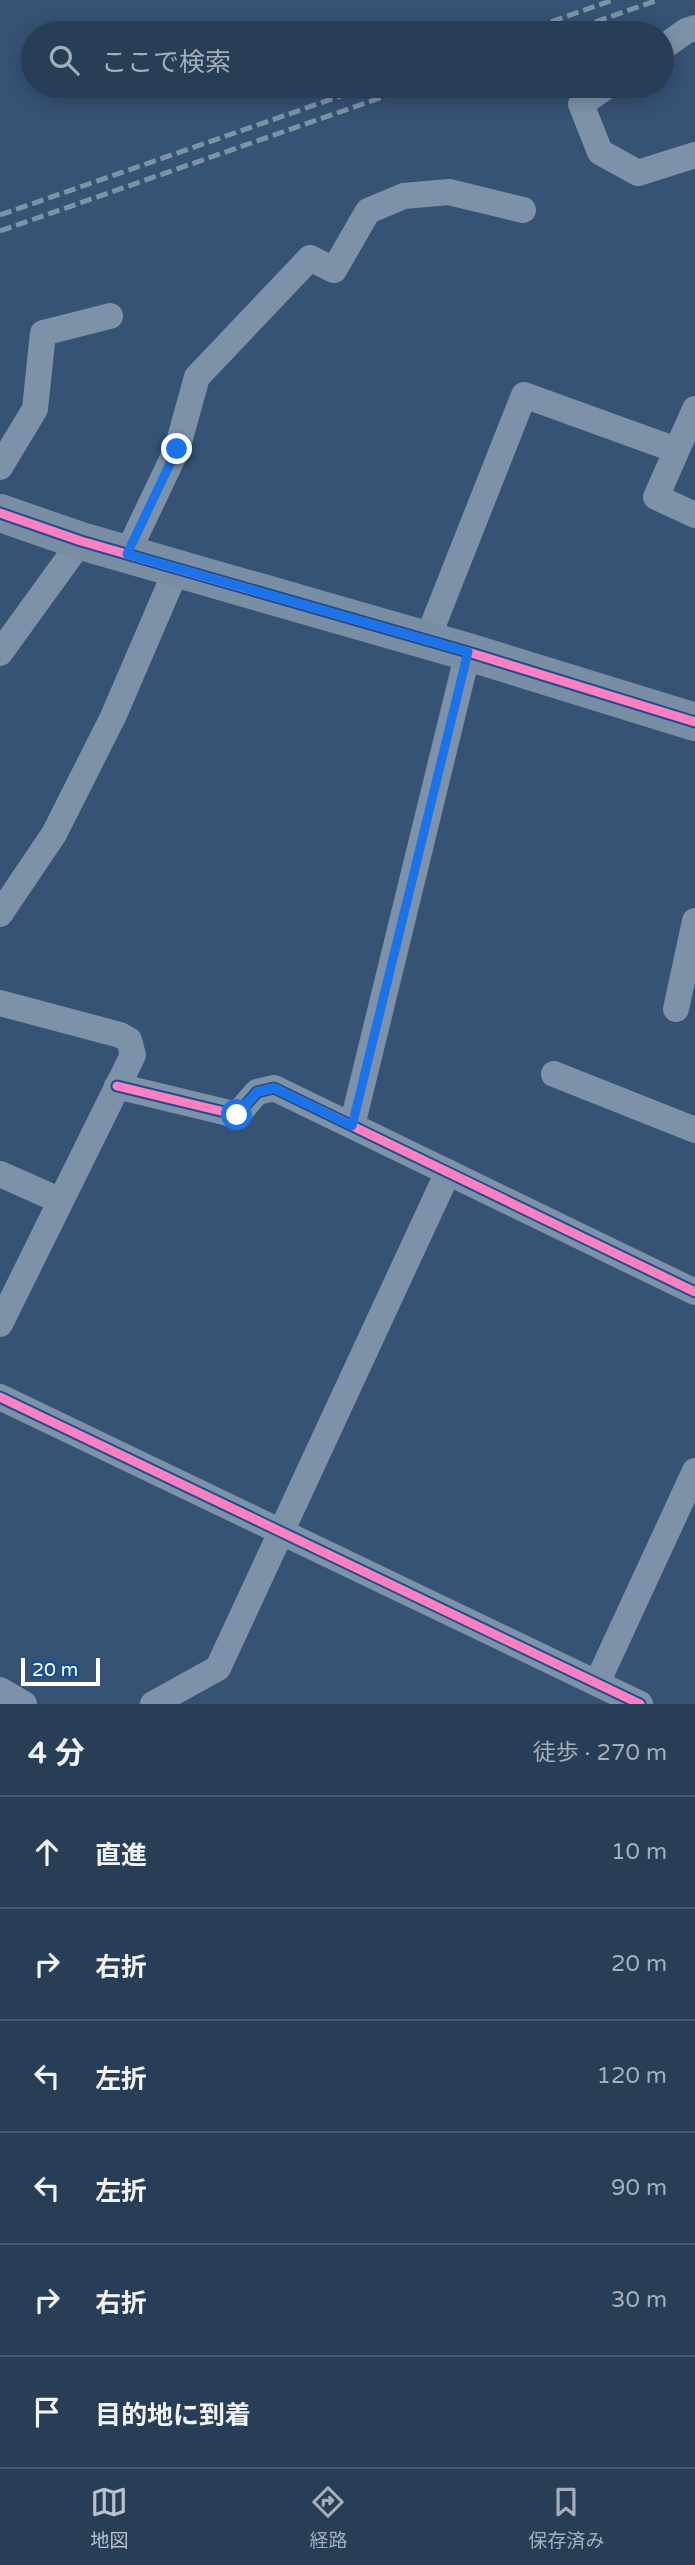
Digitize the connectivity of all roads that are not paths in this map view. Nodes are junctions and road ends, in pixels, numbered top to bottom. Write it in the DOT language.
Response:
graph roads {
  1 [pos="695,27"];
  2 [pos="674,40"];
  3 [pos="590,98"];
  4 [pos="695,155"];
  5 [pos="523,210"];
  6 [pos="110,316"];
  7 [pos="695,409"];
  8 [pos="676,450"];
  9 [pos="0,467"];
  10 [pos="0,513"];
  11 [pos="695,515"];
  12 [pos="81,541"];
  13 [pos="127,554"];
  14 [pos="177,568"];
  15 [pos="427,640"];
  16 [pos="468,652"];
  17 [pos="0,653"];
  18 [pos="695,722"];
  19 [pos="0,914"];
  20 [pos="695,921"];
  21 [pos="0,1003"];
  22 [pos="676,1009"];
  23 [pos="554,1074"];
  24 [pos="117,1086"];
  25 [pos="352,1126"];
  26 [pos="695,1130"];
  27 [pos="448,1172"];
  28 [pos="0,1174"];
  29 [pos="61,1201"];
  30 [pos="695,1292"];
  31 [pos="0,1324"];
  32 [pos="0,1397"];
  33 [pos="695,1471"];
  34 [pos="281,1532"];
  35 [pos="597,1683"];
  36 [pos="0,1690"];
  37 [pos="24,1704"];
  38 [pos="153,1704"];
  39 [pos="640,1704"];
  1 -- 2 [label="street"];
  3 -- 4 [label="street"];
  5 -- 13 [label="street"];
  6 -- 9 [label="street"];
  7 -- 8 [label="street"];
  8 -- 11 [label="street"];
  8 -- 15 [label="street"];
  10 -- 12 [label="street"];
  12 -- 13 [label="street"];
  12 -- 17 [label="street"];
  13 -- 14 [label="street"];
  14 -- 15 [label="street"];
  14 -- 19 [label="street"];
  15 -- 16 [label="street"];
  16 -- 18 [label="street"];
  16 -- 25 [label="street"];
  20 -- 22 [label="street"];
  21 -- 24 [label="street"];
  23 -- 26 [label="street"];
  24 -- 25 [label="street"];
  24 -- 29 [label="street"];
  25 -- 27 [label="street"];
  27 -- 30 [label="street"];
  27 -- 34 [label="street"];
  28 -- 29 [label="street"];
  29 -- 31 [label="street"];
  32 -- 34 [label="street"];
  33 -- 35 [label="street"];
  34 -- 35 [label="street"];
  34 -- 38 [label="street"];
  35 -- 39 [label="street"];
  36 -- 37 [label="street"];
}
